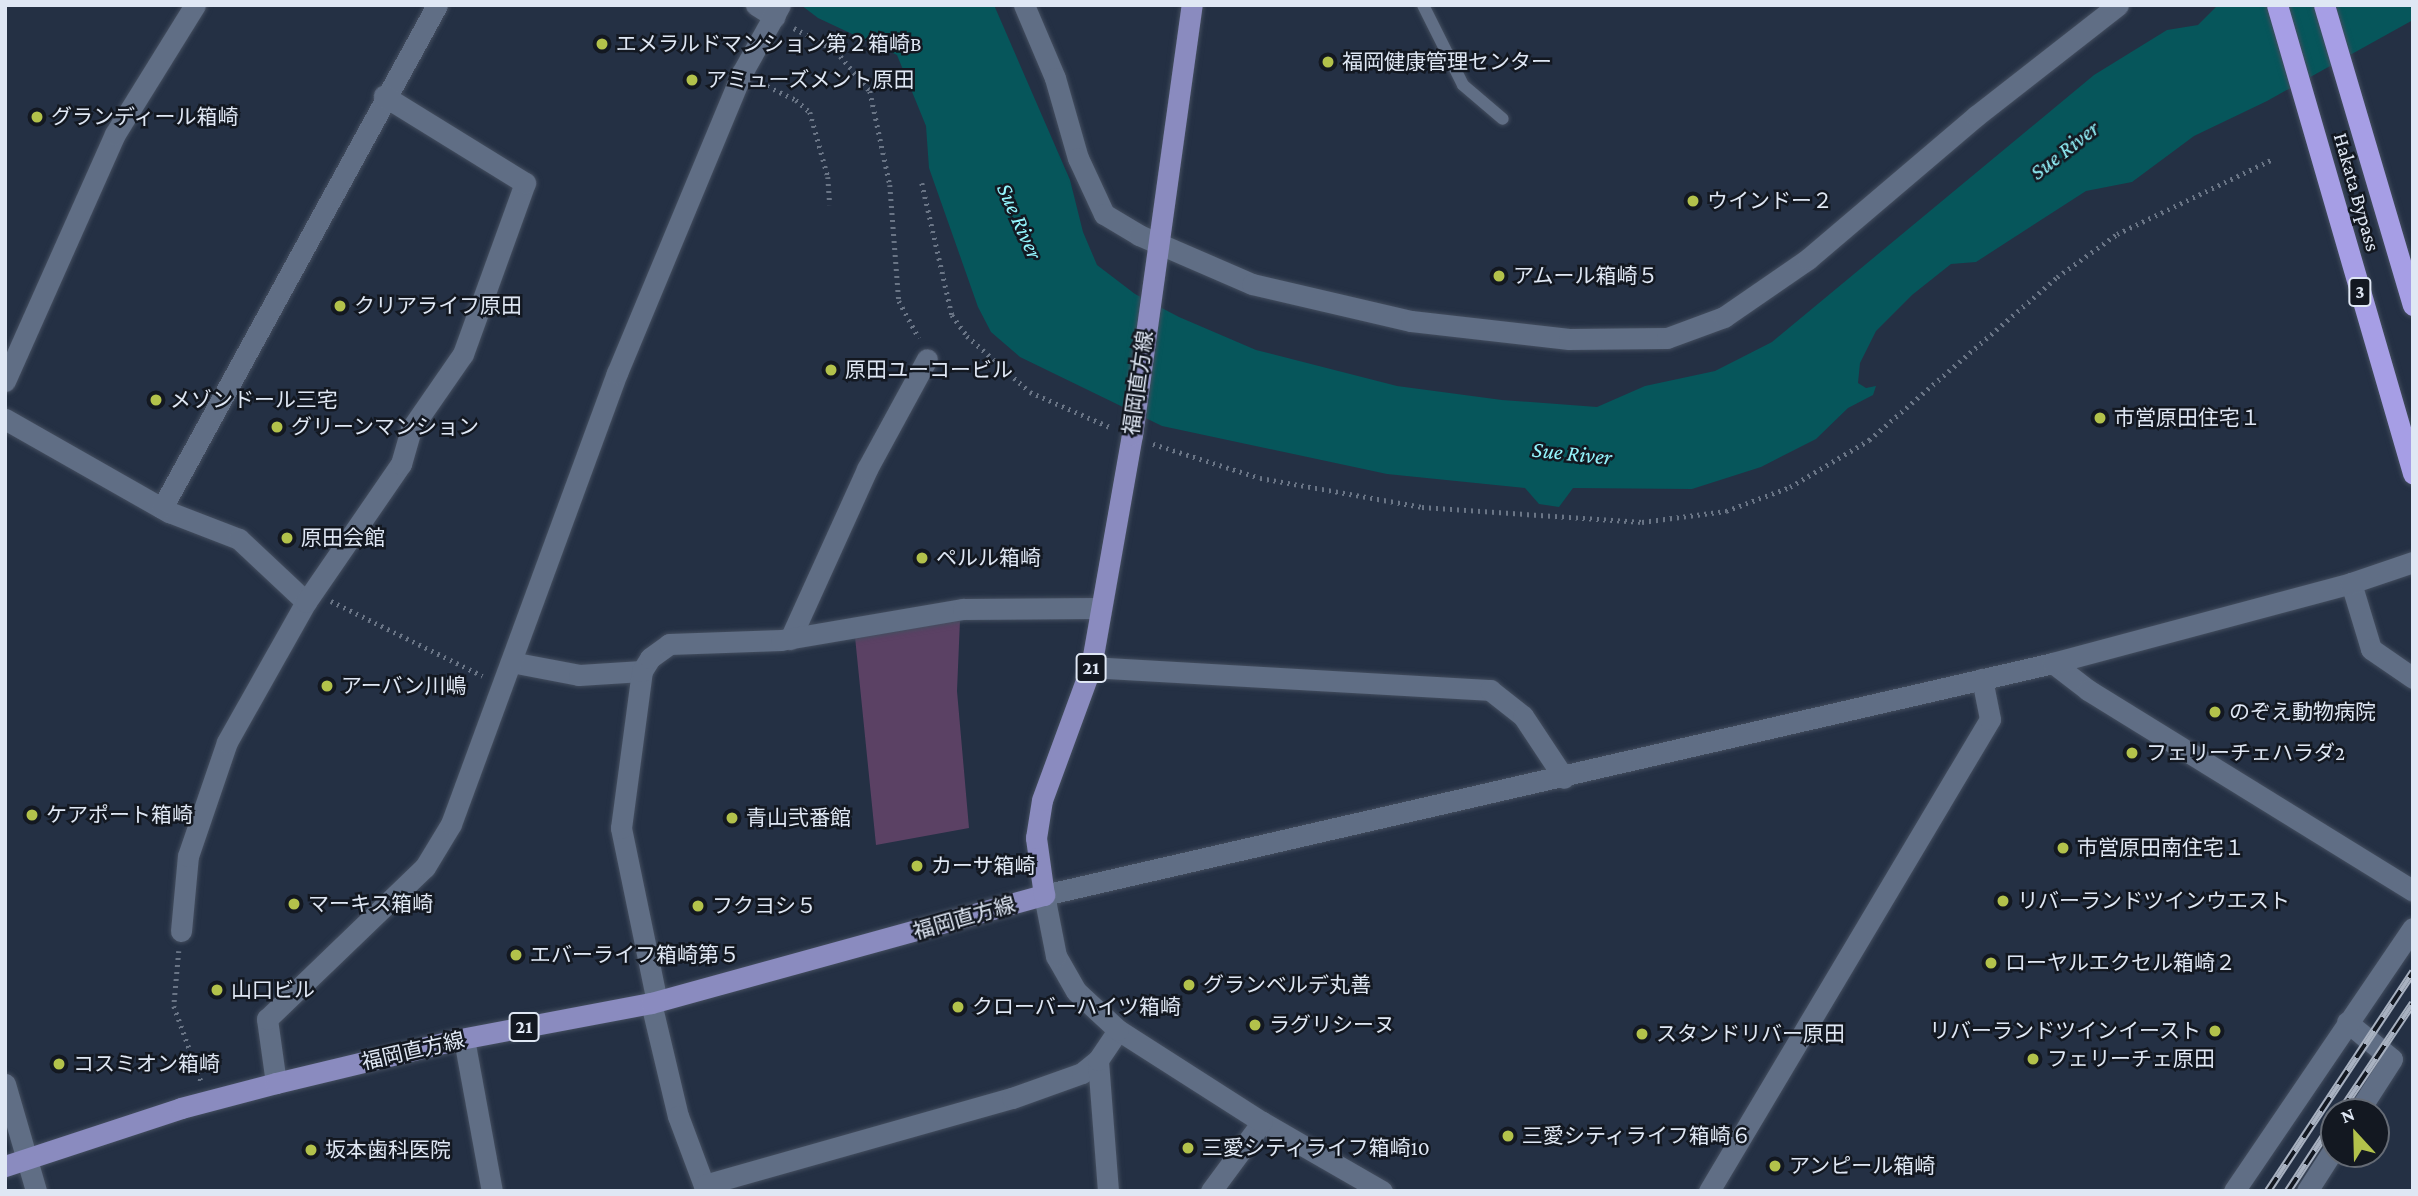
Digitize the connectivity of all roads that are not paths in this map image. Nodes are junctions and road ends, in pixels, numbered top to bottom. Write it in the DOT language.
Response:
graph roads {
  1 [pos="195,5"];
  2 [pos="437,5"];
  3 [pos="756,5"];
  4 [pos="1024,5"];
  5 [pos="1192,5"];
  6 [pos="1423,5"];
  7 [pos="2118,5"];
  8 [pos="2277,5"];
  9 [pos="2324,5"];
  10 [pos="778,11"];
  11 [pos="384,96"];
  12 [pos="1503,119"];
  13 [pos="1159,243"];
  14 [pos="2413,305"];
  15 [pos="927,359"];
  16 [pos="5,381"];
  17 [pos="5,419"];
  18 [pos="2413,474"];
  19 [pos="162,508"];
  20 [pos="2413,562"];
  21 [pos="2351,583"];
  22 [pos="306,602"];
  23 [pos="1099,608"];
  24 [pos="790,639"];
  25 [pos="511,662"];
  26 [pos="2053,663"];
  27 [pos="1091,667"];
  28 [pos="642,671"];
  29 [pos="2413,678"];
  30 [pos="1982,679"];
  31 [pos="1564,778"];
  32 [pos="2413,891"];
  33 [pos="1044,895"];
  34 [pos="2413,928"];
  35 [pos="181,931"];
  36 [pos="654,1002"];
  37 [pos="2347,1022"];
  38 [pos="1118,1030"];
  39 [pos="464,1039"];
  40 [pos="1098,1060"];
  41 [pos="276,1083"];
  42 [pos="5,1084"];
  43 [pos="2367,1098"];
  44 [pos="1262,1122"];
  45 [pos="15,1163"];
  46 [pos="2322,1168"];
  47 [pos="705,1188"];
  48 [pos="36,1191"];
  49 [pos="492,1191"];
  50 [pos="1108,1191"];
  51 [pos="1211,1191"];
  52 [pos="1382,1191"];
  53 [pos="1709,1191"];
  54 [pos="2234,1191"];
  55 [pos="2307,1191"];
  1 -- 16 [label="street"];
  2 -- 11 [label="street"];
  3 -- 10 [label="street"];
  4 -- 13 [label="street"];
  5 -- 13 [label="main road, 福岡直方線 / 21"];
  6 -- 12 [label="lane"];
  7 -- 13 [label="street"];
  8 -- 18 [label="highway, Hakata Bypass / 3"];
  9 -- 14 [label="highway, Hakata Bypass / 3"];
  10 -- 25 [label="street"];
  11 -- 19 [label="street"];
  11 -- 22 [label="street"];
  13 -- 23 [label="main road, 福岡直方線 / 21"];
  15 -- 24 [label="street"];
  17 -- 19 [label="street"];
  19 -- 22 [label="street"];
  20 -- 21 [label="street"];
  21 -- 26 [label="street"];
  21 -- 29 [label="street"];
  22 -- 35 [label="street"];
  23 -- 24 [label="street"];
  23 -- 27 [label="main road, 福岡直方線 / 21"];
  24 -- 28 [label="street"];
  25 -- 28 [label="street"];
  25 -- 41 [label="street"];
  26 -- 30 [label="street"];
  26 -- 32 [label="street"];
  27 -- 31 [label="street"];
  27 -- 33 [label="main road, 福岡直方線 / 21"];
  28 -- 36 [label="street"];
  30 -- 31 [label="street"];
  30 -- 53 [label="street"];
  31 -- 33 [label="street"];
  33 -- 36 [label="main road, 福岡直方線 / 21"];
  33 -- 38 [label="street"];
  34 -- 37 [label="street"];
  36 -- 39 [label="main road, 福岡直方線 / 21"];
  36 -- 47 [label="street"];
  37 -- 43 [label="street"];
  37 -- 54 [label="street"];
  38 -- 40 [label="street"];
  38 -- 44 [label="street"];
  39 -- 41 [label="main road, 福岡直方線 / 21"];
  39 -- 49 [label="street"];
  40 -- 47 [label="street"];
  40 -- 50 [label="street"];
  41 -- 45 [label="main road, 福岡直方線 / 21"];
  42 -- 45 [label="street"];
  44 -- 51 [label="street"];
  44 -- 52 [label="street"];
  45 -- 48 [label="street"];
  46 -- 55 [label="street"];
}
